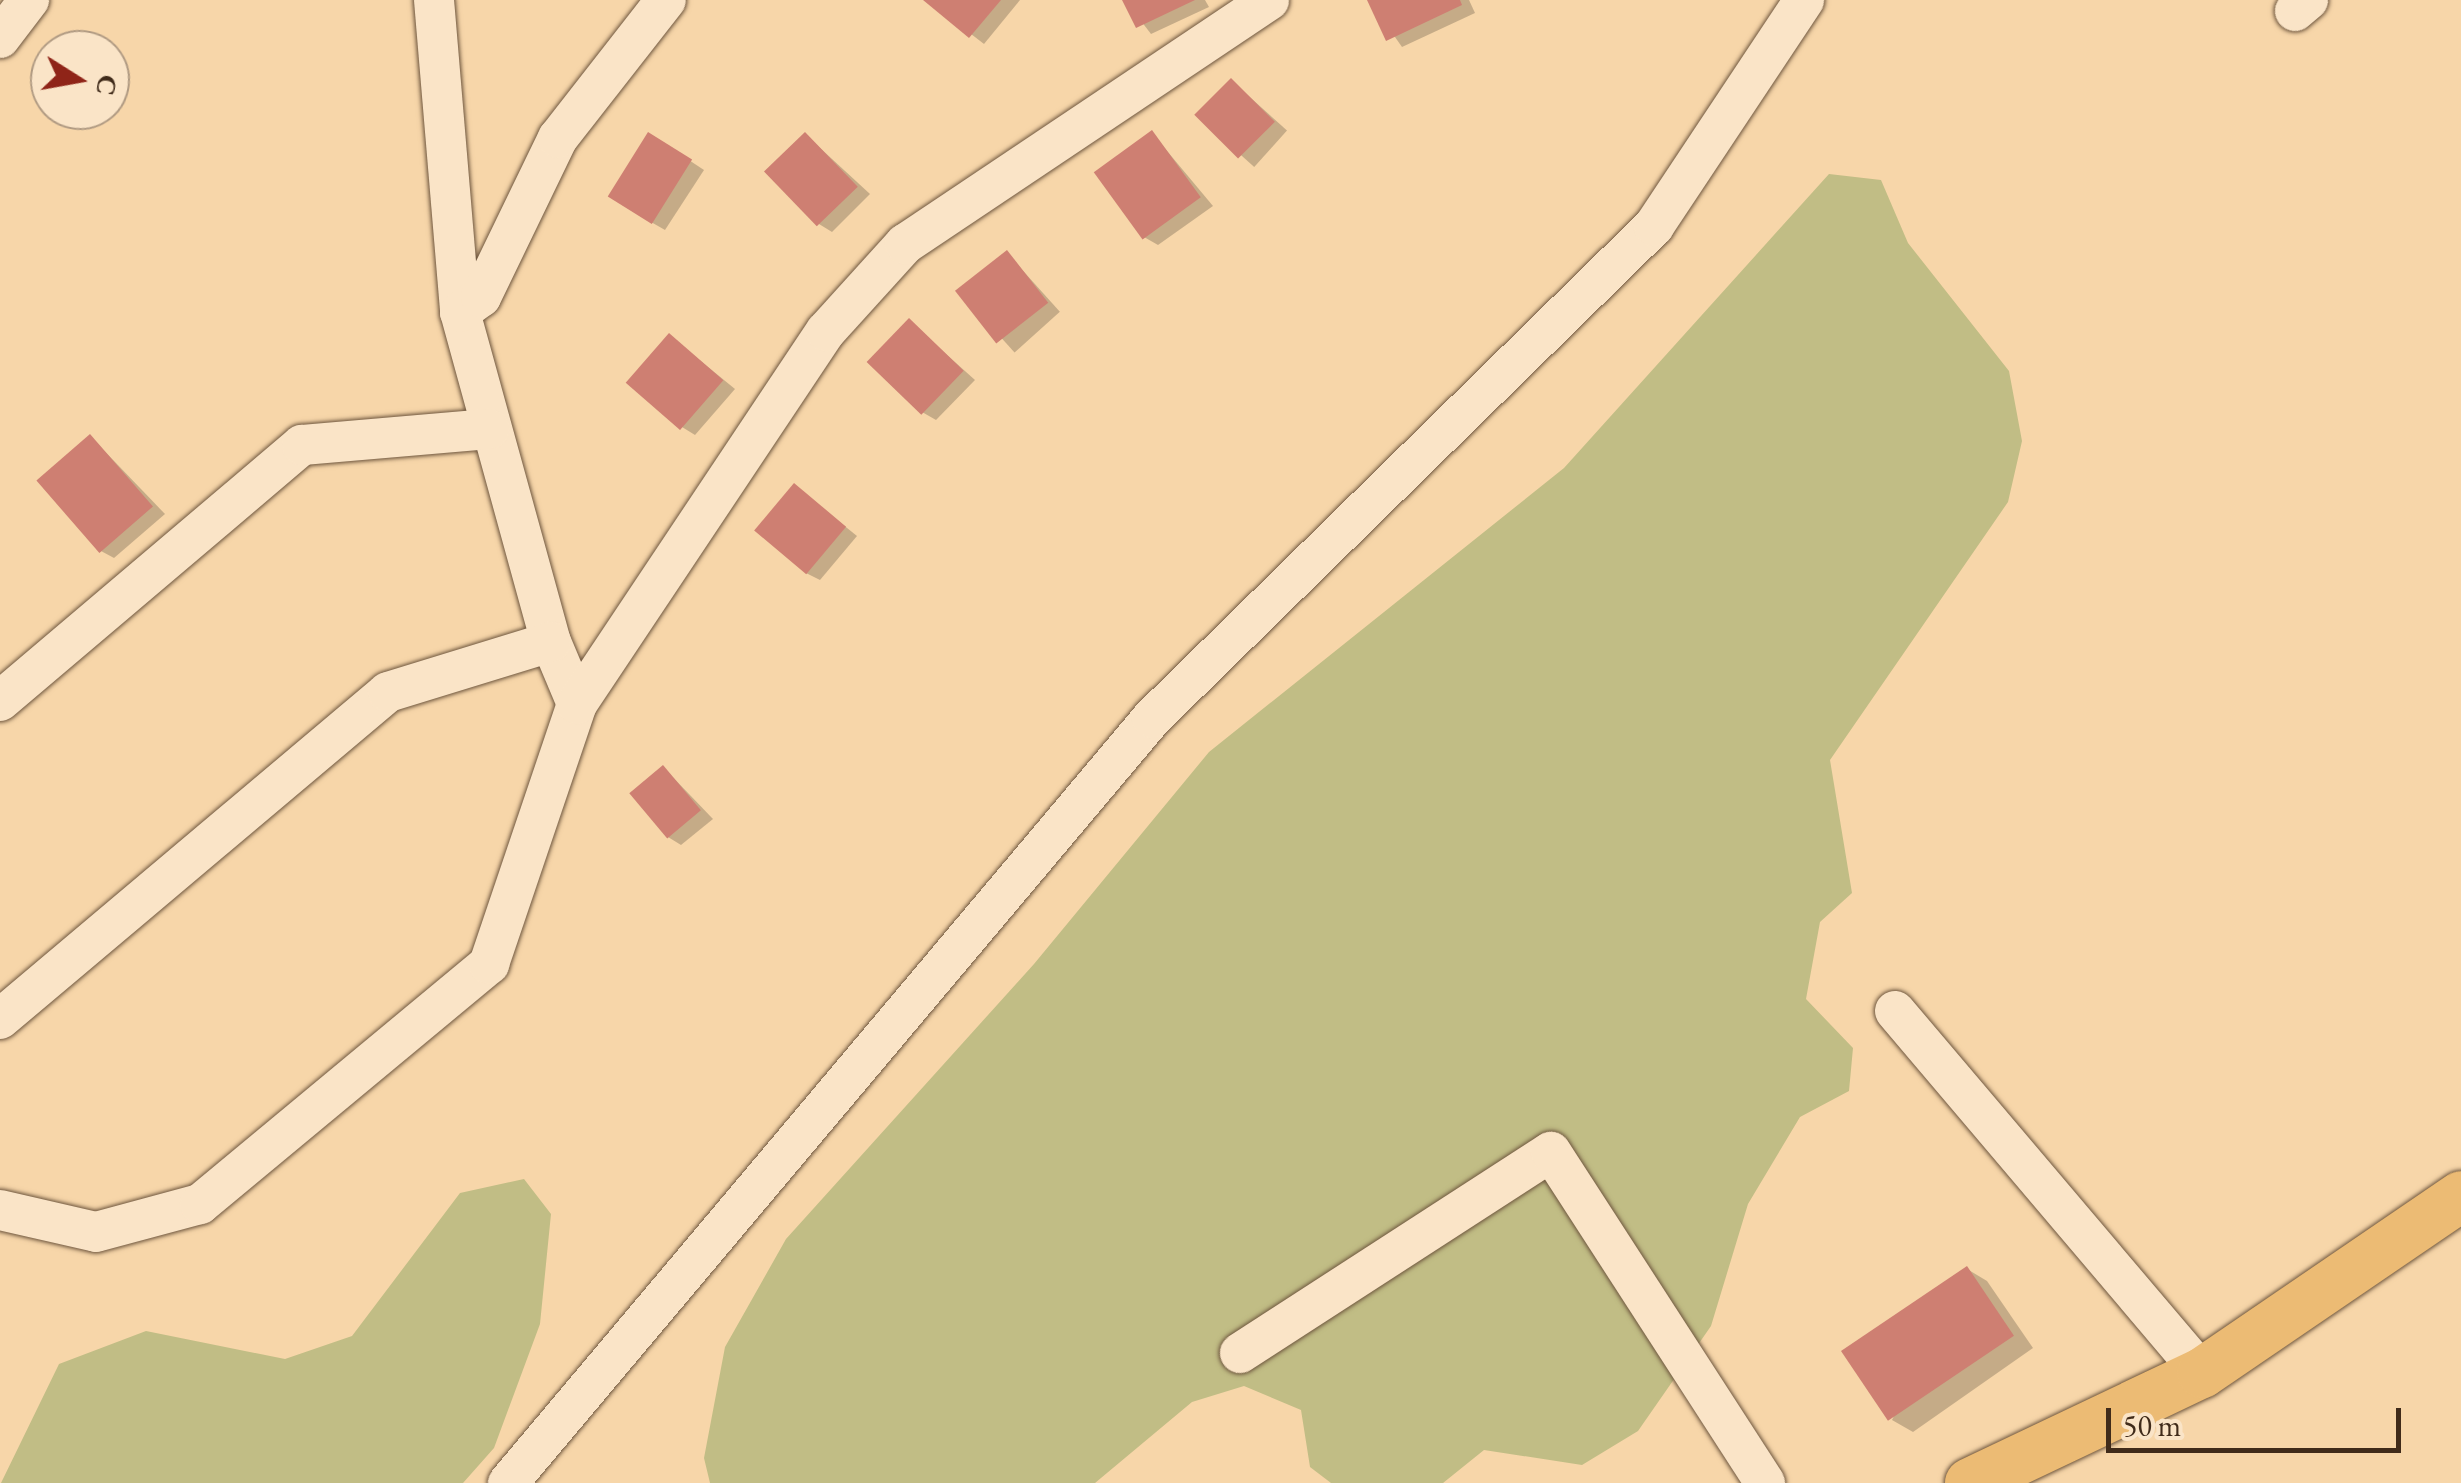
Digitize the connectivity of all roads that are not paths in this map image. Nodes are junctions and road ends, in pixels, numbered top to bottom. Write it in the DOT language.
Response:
graph roads {
  1 [pos="29,0"];
  2 [pos="434,0"];
  3 [pos="666,0"];
  4 [pos="1268,0"];
  5 [pos="1804,0"];
  6 [pos="0,38"];
  7 [pos="460,312"];
  8 [pos="490,430"];
  9 [pos="551,642"];
  10 [pos="0,700"];
  11 [pos="577,704"];
  12 [pos="1895,1011"];
  13 [pos="0,1019"];
  14 [pos="2461,1196"];
  15 [pos="0,1210"];
  16 [pos="1240,1354"];
  17 [pos="2202,1373"];
  18 [pos="1991,1479"];
  19 [pos="508,1483"];
  20 [pos="1765,1483"];
  1 -- 6 [label="street"];
  2 -- 7 [label="street"];
  3 -- 7 [label="street"];
  4 -- 11 [label="street"];
  5 -- 19 [label="street"];
  7 -- 8 [label="street"];
  8 -- 9 [label="street"];
  8 -- 10 [label="street"];
  9 -- 11 [label="street"];
  9 -- 13 [label="street"];
  11 -- 15 [label="street"];
  12 -- 17 [label="street"];
  14 -- 17 [label="main road"];
  16 -- 20 [label="street"];
  17 -- 18 [label="main road"];
}
